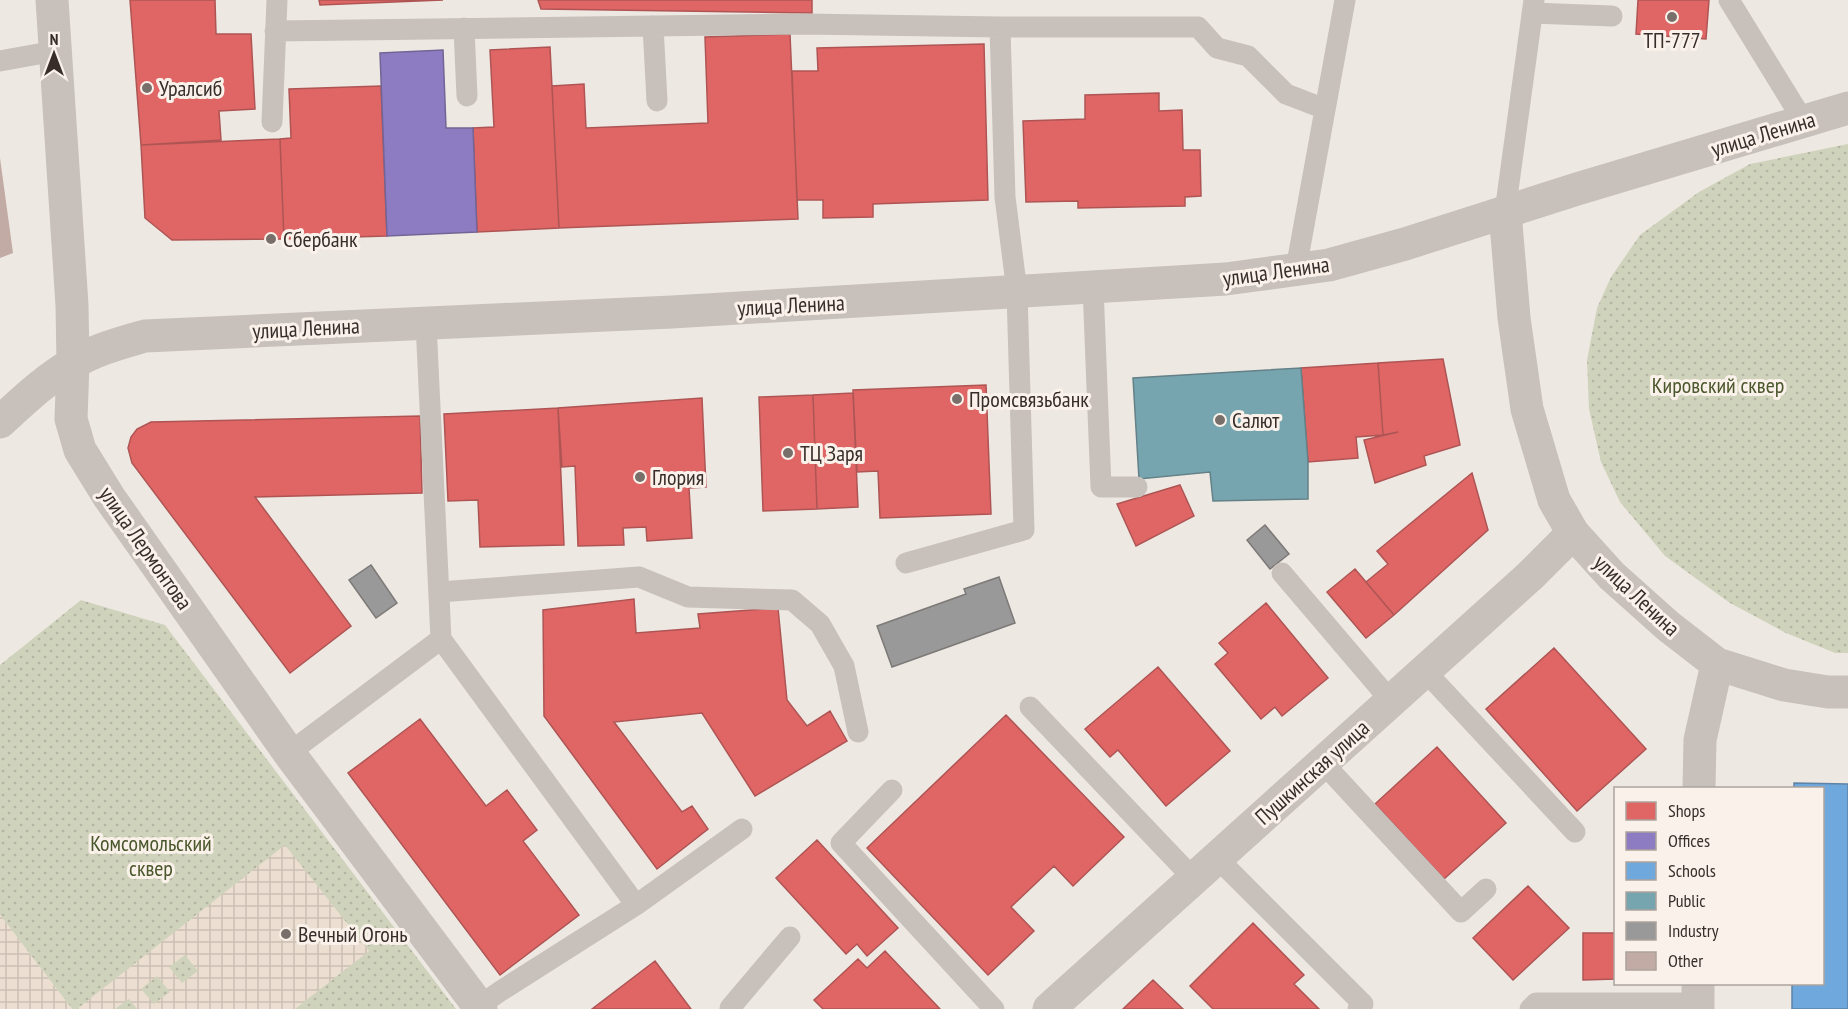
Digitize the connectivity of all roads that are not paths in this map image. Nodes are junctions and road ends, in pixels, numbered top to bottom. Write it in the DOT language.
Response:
graph roads {
  1 [pos="51,0"];
  2 [pos="277,0"];
  3 [pos="1345,0"];
  4 [pos="1729,0"];
  5 [pos="1533,6"];
  6 [pos="1612,16"];
  7 [pos="653,26"];
  8 [pos="1000,27"];
  9 [pos="464,28"];
  10 [pos="275,30"];
  11 [pos="55,51"];
  12 [pos="0,61"];
  13 [pos="467,96"];
  14 [pos="657,100"];
  15 [pos="1848,108"];
  16 [pos="1325,109"];
  17 [pos="272,122"];
  18 [pos="1804,122"];
  19 [pos="1505,212"];
  20 [pos="1296,269"];
  21 [pos="1093,287"];
  22 [pos="1017,292"];
  23 [pos="426,322"];
  24 [pos="73,363"];
  25 [pos="0,422"];
  26 [pos="1137,487"];
  27 [pos="1573,533"];
  28 [pos="906,563"];
  29 [pos="1282,573"];
  30 [pos="439,592"];
  31 [pos="441,639"];
  32 [pos="1717,664"];
  33 [pos="1425,671"];
  34 [pos="1848,692"];
  35 [pos="1391,701"];
  36 [pos="1030,707"];
  37 [pos="858,732"];
  38 [pos="289,753"];
  39 [pos="1323,763"];
  40 [pos="1700,787"];
  41 [pos="892,790"];
  42 [pos="742,829"];
  43 [pos="1575,832"];
  44 [pos="1206,868"];
  45 [pos="1486,889"];
  46 [pos="636,905"];
  47 [pos="790,937"];
  48 [pos="1698,999"];
  49 [pos="1363,1007"];
  50 [pos="480,1008"];
  51 [pos="731,1009"];
  52 [pos="994,1009"];
  53 [pos="1049,1009"];
  54 [pos="1530,1009"];
  1 -- 11 [label="street, улица Лермонтова"];
  2 -- 10 [label="lane"];
  3 -- 16 [label="lane"];
  4 -- 18 [label="lane"];
  5 -- 6 [label="lane"];
  5 -- 19 [label="lane"];
  7 -- 8 [label="lane"];
  7 -- 9 [label="lane"];
  7 -- 14 [label="lane"];
  8 -- 16 [label="lane"];
  8 -- 22 [label="lane"];
  9 -- 10 [label="lane"];
  9 -- 13 [label="lane"];
  10 -- 17 [label="lane"];
  11 -- 12 [label="lane"];
  11 -- 24 [label="street, улица Лермонтова"];
  15 -- 18 [label="street, улица Ленина"];
  16 -- 20 [label="lane"];
  18 -- 19 [label="street, улица Ленина"];
  19 -- 20 [label="street, улица Ленина"];
  19 -- 27 [label="street, улица Ленина"];
  20 -- 21 [label="street, улица Ленина"];
  21 -- 22 [label="street, улица Ленина"];
  21 -- 26 [label="lane"];
  22 -- 23 [label="street, улица Ленина"];
  22 -- 28 [label="lane"];
  23 -- 24 [label="street, улица Ленина"];
  23 -- 30 [label="lane"];
  24 -- 25 [label="street, улица Ленина"];
  24 -- 38 [label="street, улица Лермонтова"];
  27 -- 32 [label="street, улица Ленина"];
  27 -- 33 [label="street, Пушкинская улица"];
  29 -- 35 [label="lane"];
  30 -- 31 [label="lane"];
  30 -- 37 [label="lane"];
  31 -- 38 [label="lane"];
  31 -- 46 [label="lane"];
  32 -- 34 [label="street, улица Ленина"];
  32 -- 40 [label="street"];
  33 -- 35 [label="street, Пушкинская улица"];
  33 -- 43 [label="lane"];
  35 -- 39 [label="street, Пушкинская улица"];
  36 -- 44 [label="lane"];
  38 -- 50 [label="street, улица Лермонтова"];
  39 -- 44 [label="street, Пушкинская улица"];
  39 -- 45 [label="lane"];
  41 -- 52 [label="lane"];
  42 -- 46 [label="lane"];
  44 -- 49 [label="lane"];
  44 -- 53 [label="street, Пушкинская улица"];
  46 -- 50 [label="lane"];
  47 -- 51 [label="lane"];
  48 -- 54 [label="lane"];
}
